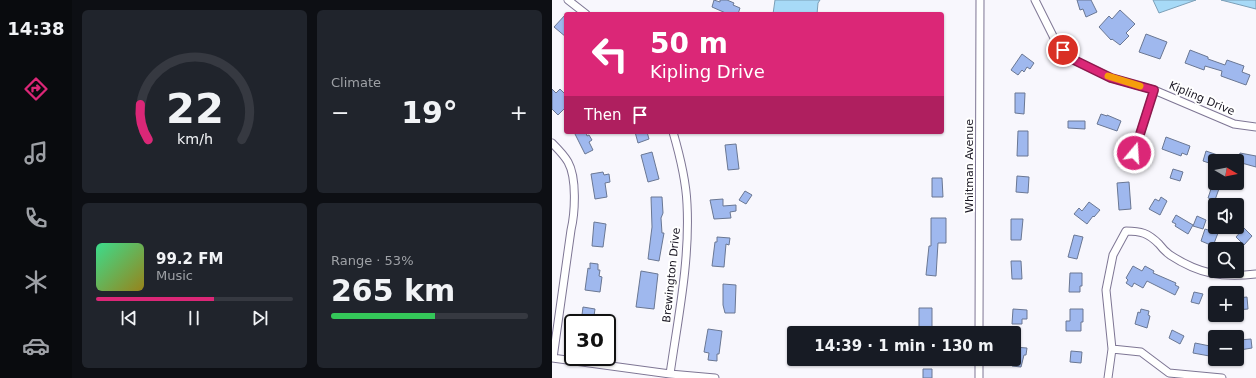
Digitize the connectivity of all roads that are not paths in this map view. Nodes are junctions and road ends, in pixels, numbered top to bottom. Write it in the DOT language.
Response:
graph roads {
  1 [pos="568,0"];
  2 [pos="980,0"];
  3 [pos="1035,0"];
  4 [pos="583,12"];
  5 [pos="1154,90"];
  6 [pos="1256,127"];
  7 [pos="674,134"];
  8 [pos="552,143"];
  9 [pos="1134,153"];
  10 [pos="1256,274"];
  11 [pos="979,326"];
  12 [pos="1112,349"];
  13 [pos="552,358"];
  14 [pos="979,366"];
  15 [pos="670,374"];
  16 [pos="715,378"];
  17 [pos="979,378"];
  18 [pos="1108,378"];
  19 [pos="1222,378"];
  1 -- 4 [label="street"];
  2 -- 11 [label="street, Whitman Avenue"];
  3 -- 5 [label="street, Kipling Drive"];
  5 -- 6 [label="street, Kipling Drive"];
  5 -- 9 [label="street"];
  7 -- 15 [label="street, Brewington Drive"];
  8 -- 13 [label="street"];
  10 -- 12 [label="street"];
  12 -- 18 [label="street"];
  12 -- 19 [label="street"];
  13 -- 15 [label="street"];
  14 -- 17 [label="street"];
  15 -- 16 [label="street"];
}
